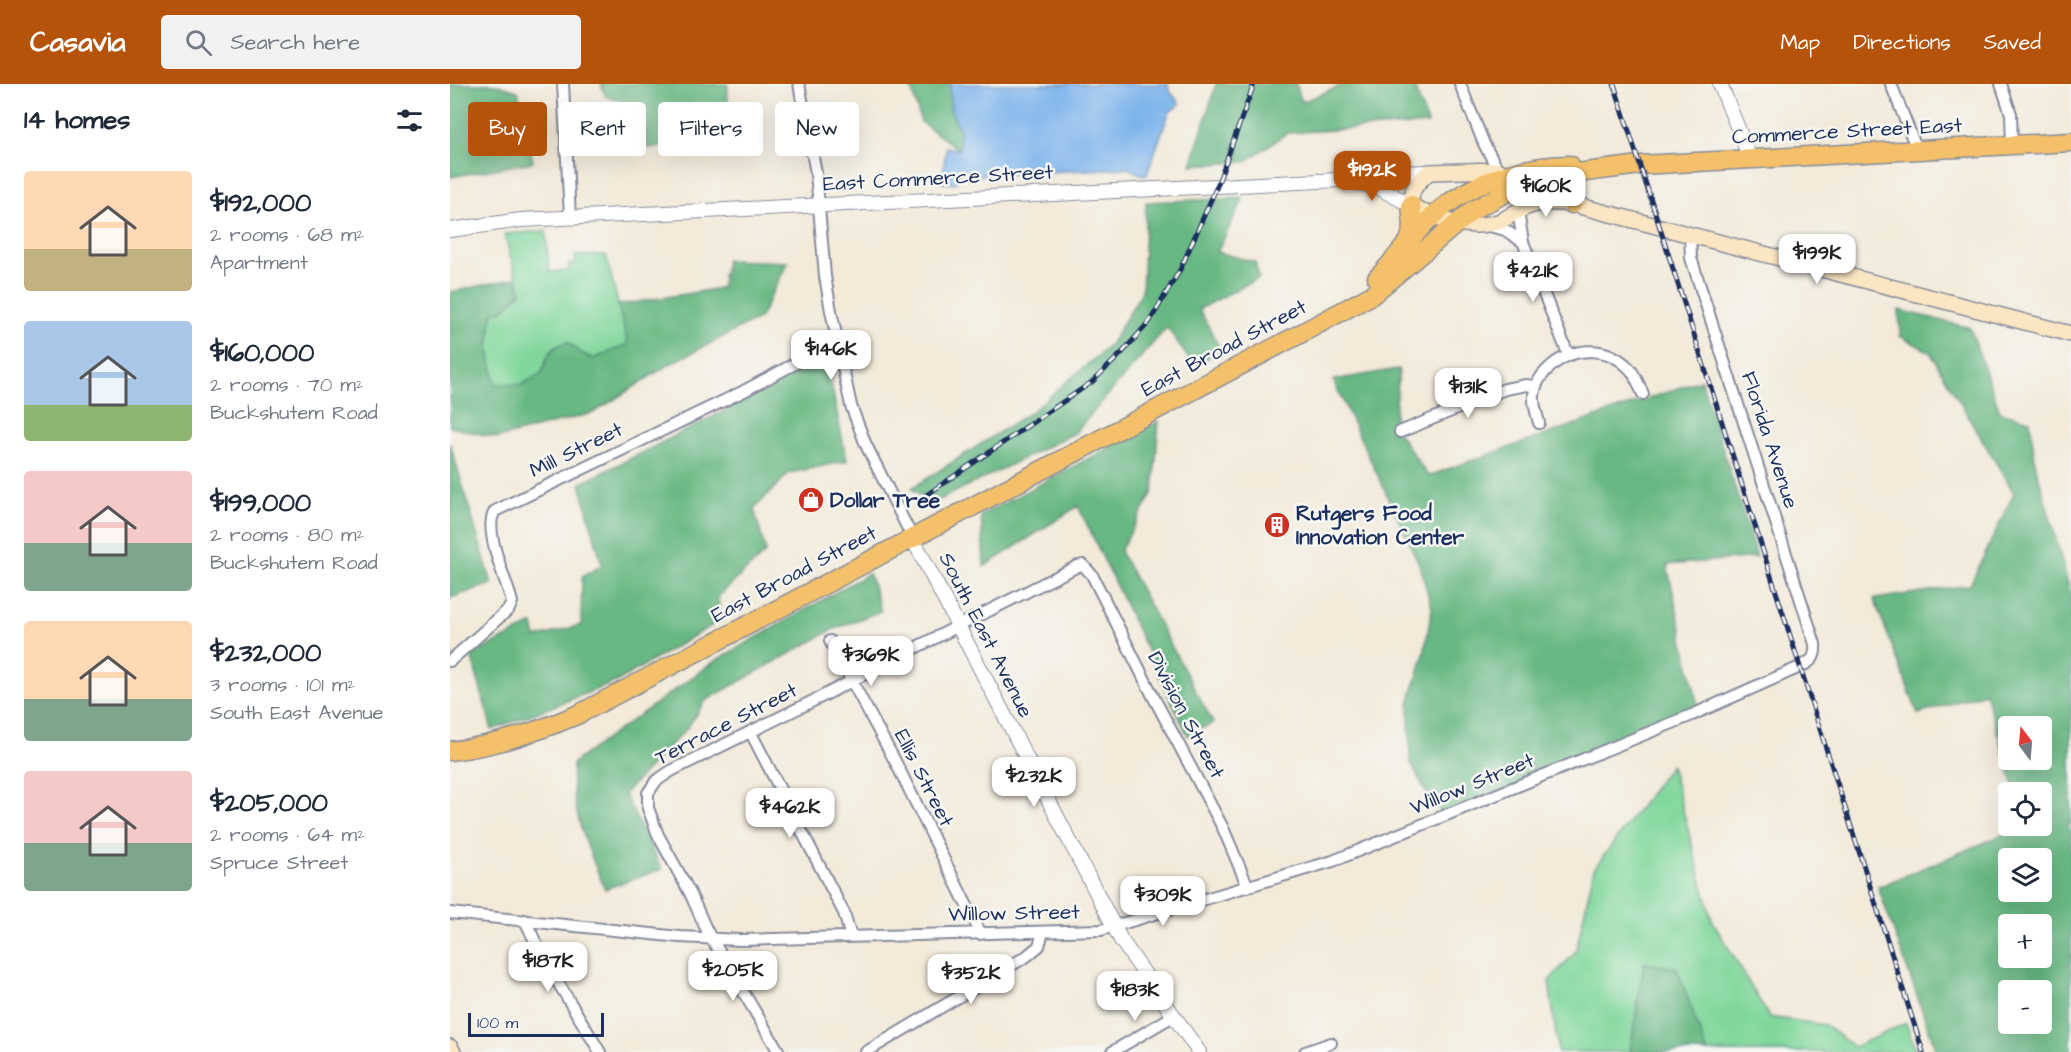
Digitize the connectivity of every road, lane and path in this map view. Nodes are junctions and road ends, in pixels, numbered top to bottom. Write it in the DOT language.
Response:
graph roads {
  1 [pos="563,84"];
  2 [pos="799,84"];
  3 [pos="1460,84"];
  4 [pos="1720,84"];
  5 [pos="1891,84"];
  6 [pos="2001,84"];
  7 [pos="2071,142"];
  8 [pos="1484,144"];
  9 [pos="2012,145"];
  10 [pos="1917,150"];
  11 [pos="1750,158"];
  12 [pos="1625,166"];
  13 [pos="1477,170"];
  14 [pos="1429,172"];
  15 [pos="1576,172"];
  16 [pos="1507,177"];
  17 [pos="1339,180"];
  18 [pos="1572,204"];
  19 [pos="819,205"];
  20 [pos="1411,205"];
  21 [pos="1518,211"];
  22 [pos="570,217"];
  23 [pos="1433,217"];
  24 [pos="1465,224"];
  25 [pos="450,230"];
  26 [pos="1690,235"];
  27 [pos="1523,242"];
  28 [pos="1407,252"];
  29 [pos="2071,334"];
  30 [pos="838,345"];
  31 [pos="1568,354"];
  32 [pos="1536,387"];
  33 [pos="1643,394"];
  34 [pos="1539,423"];
  35 [pos="1400,432"];
  36 [pos="912,537"];
  37 [pos="1083,565"];
  38 [pos="958,626"];
  39 [pos="830,641"];
  40 [pos="1816,656"];
  41 [pos="450,661"];
  42 [pos="852,681"];
  43 [pos="751,733"];
  44 [pos="450,751"];
  45 [pos="1248,887"];
  46 [pos="450,913"];
  47 [pos="525,920"];
  48 [pos="1114,927"];
  49 [pos="1043,932"];
  50 [pos="981,934"];
  51 [pos="851,937"];
  52 [pos="711,938"];
  53 [pos="1173,1016"];
  54 [pos="1331,1043"];
  55 [pos="450,1047"];
  56 [pos="453,1052"];
  57 [pos="600,1052"];
  58 [pos="779,1052"];
  59 [pos="866,1052"];
  60 [pos="1112,1052"];
  61 [pos="1199,1052"];
  62 [pos="1305,1052"];
  1 -- 22 [label="street"];
  2 -- 19 [label="street, South East Avenue"];
  3 -- 8 [label="street"];
  4 -- 11 [label="street"];
  5 -- 10 [label="street"];
  6 -- 9 [label="street"];
  7 -- 9 [label="highway, Commerce Street East"];
  8 -- 13 [label="street"];
  8 -- 16 [label="street"];
  9 -- 10 [label="highway, Commerce Street East"];
  10 -- 11 [label="highway, Commerce Street East"];
  11 -- 12 [label="highway, Commerce Street East"];
  12 -- 15 [label="highway, Commerce Street East"];
  12 -- 16 [label="highway, Commerce Street East"];
  13 -- 14 [label="main road, Commerce Street East"];
  13 -- 16 [label="main road, Commerce Street East"];
  14 -- 17 [label="street, East Commerce Street"];
  14 -- 20 [label="main road"];
  15 -- 16 [label="highway, Commerce Street East"];
  15 -- 18 [label="highway"];
  16 -- 18 [label="main road"];
  16 -- 21 [label="main road"];
  16 -- 23 [label="highway, East Broad Street"];
  16 -- 24 [label="highway, East Broad Street"];
  17 -- 19 [label="street, East Commerce Street"];
  17 -- 20 [label="street"];
  18 -- 21 [label="main road"];
  18 -- 26 [label="main road"];
  19 -- 22 [label="street, East Commerce Street"];
  19 -- 30 [label="street, South East Avenue"];
  20 -- 23 [label="main road"];
  20 -- 28 [label="highway"];
  21 -- 24 [label="main road"];
  21 -- 27 [label="street"];
  22 -- 25 [label="street, East Commerce Street"];
  23 -- 24 [label="main road"];
  23 -- 28 [label="highway, East Broad Street"];
  24 -- 27 [label="street"];
  24 -- 28 [label="highway, East Broad Street"];
  26 -- 29 [label="main road"];
  26 -- 40 [label="street, Florida Avenue"];
  27 -- 31 [label="street"];
  28 -- 36 [label="highway, East Broad Street"];
  30 -- 36 [label="street, South East Avenue"];
  30 -- 41 [label="street, Mill Street"];
  31 -- 32 [label="street"];
  31 -- 33 [label="street"];
  32 -- 34 [label="street"];
  32 -- 35 [label="street"];
  36 -- 38 [label="street, South East Avenue"];
  36 -- 44 [label="highway, East Broad Street"];
  37 -- 38 [label="street, Terrace Street"];
  37 -- 45 [label="street, Division Street"];
  38 -- 42 [label="street, Terrace Street"];
  38 -- 48 [label="street, South East Avenue"];
  39 -- 42 [label="street, Ellis Street"];
  40 -- 45 [label="street, Willow Street"];
  42 -- 43 [label="street, Terrace Street"];
  42 -- 50 [label="street, Ellis Street"];
  43 -- 51 [label="street"];
  43 -- 52 [label="street, Terrace Street"];
  45 -- 48 [label="street, Willow Street"];
  46 -- 47 [label="street, Willow Street"];
  47 -- 52 [label="street, Willow Street"];
  47 -- 57 [label="street"];
  48 -- 49 [label="street, Willow Street"];
  48 -- 53 [label="street, South East Avenue"];
  49 -- 50 [label="street, Willow Street"];
  49 -- 59 [label="street"];
  50 -- 51 [label="street, Willow Street"];
  51 -- 52 [label="street, Willow Street"];
  52 -- 58 [label="street"];
  53 -- 60 [label="street"];
  53 -- 61 [label="street, South East Avenue"];
  54 -- 62 [label="street"];
  55 -- 56 [label="main road"];
}
